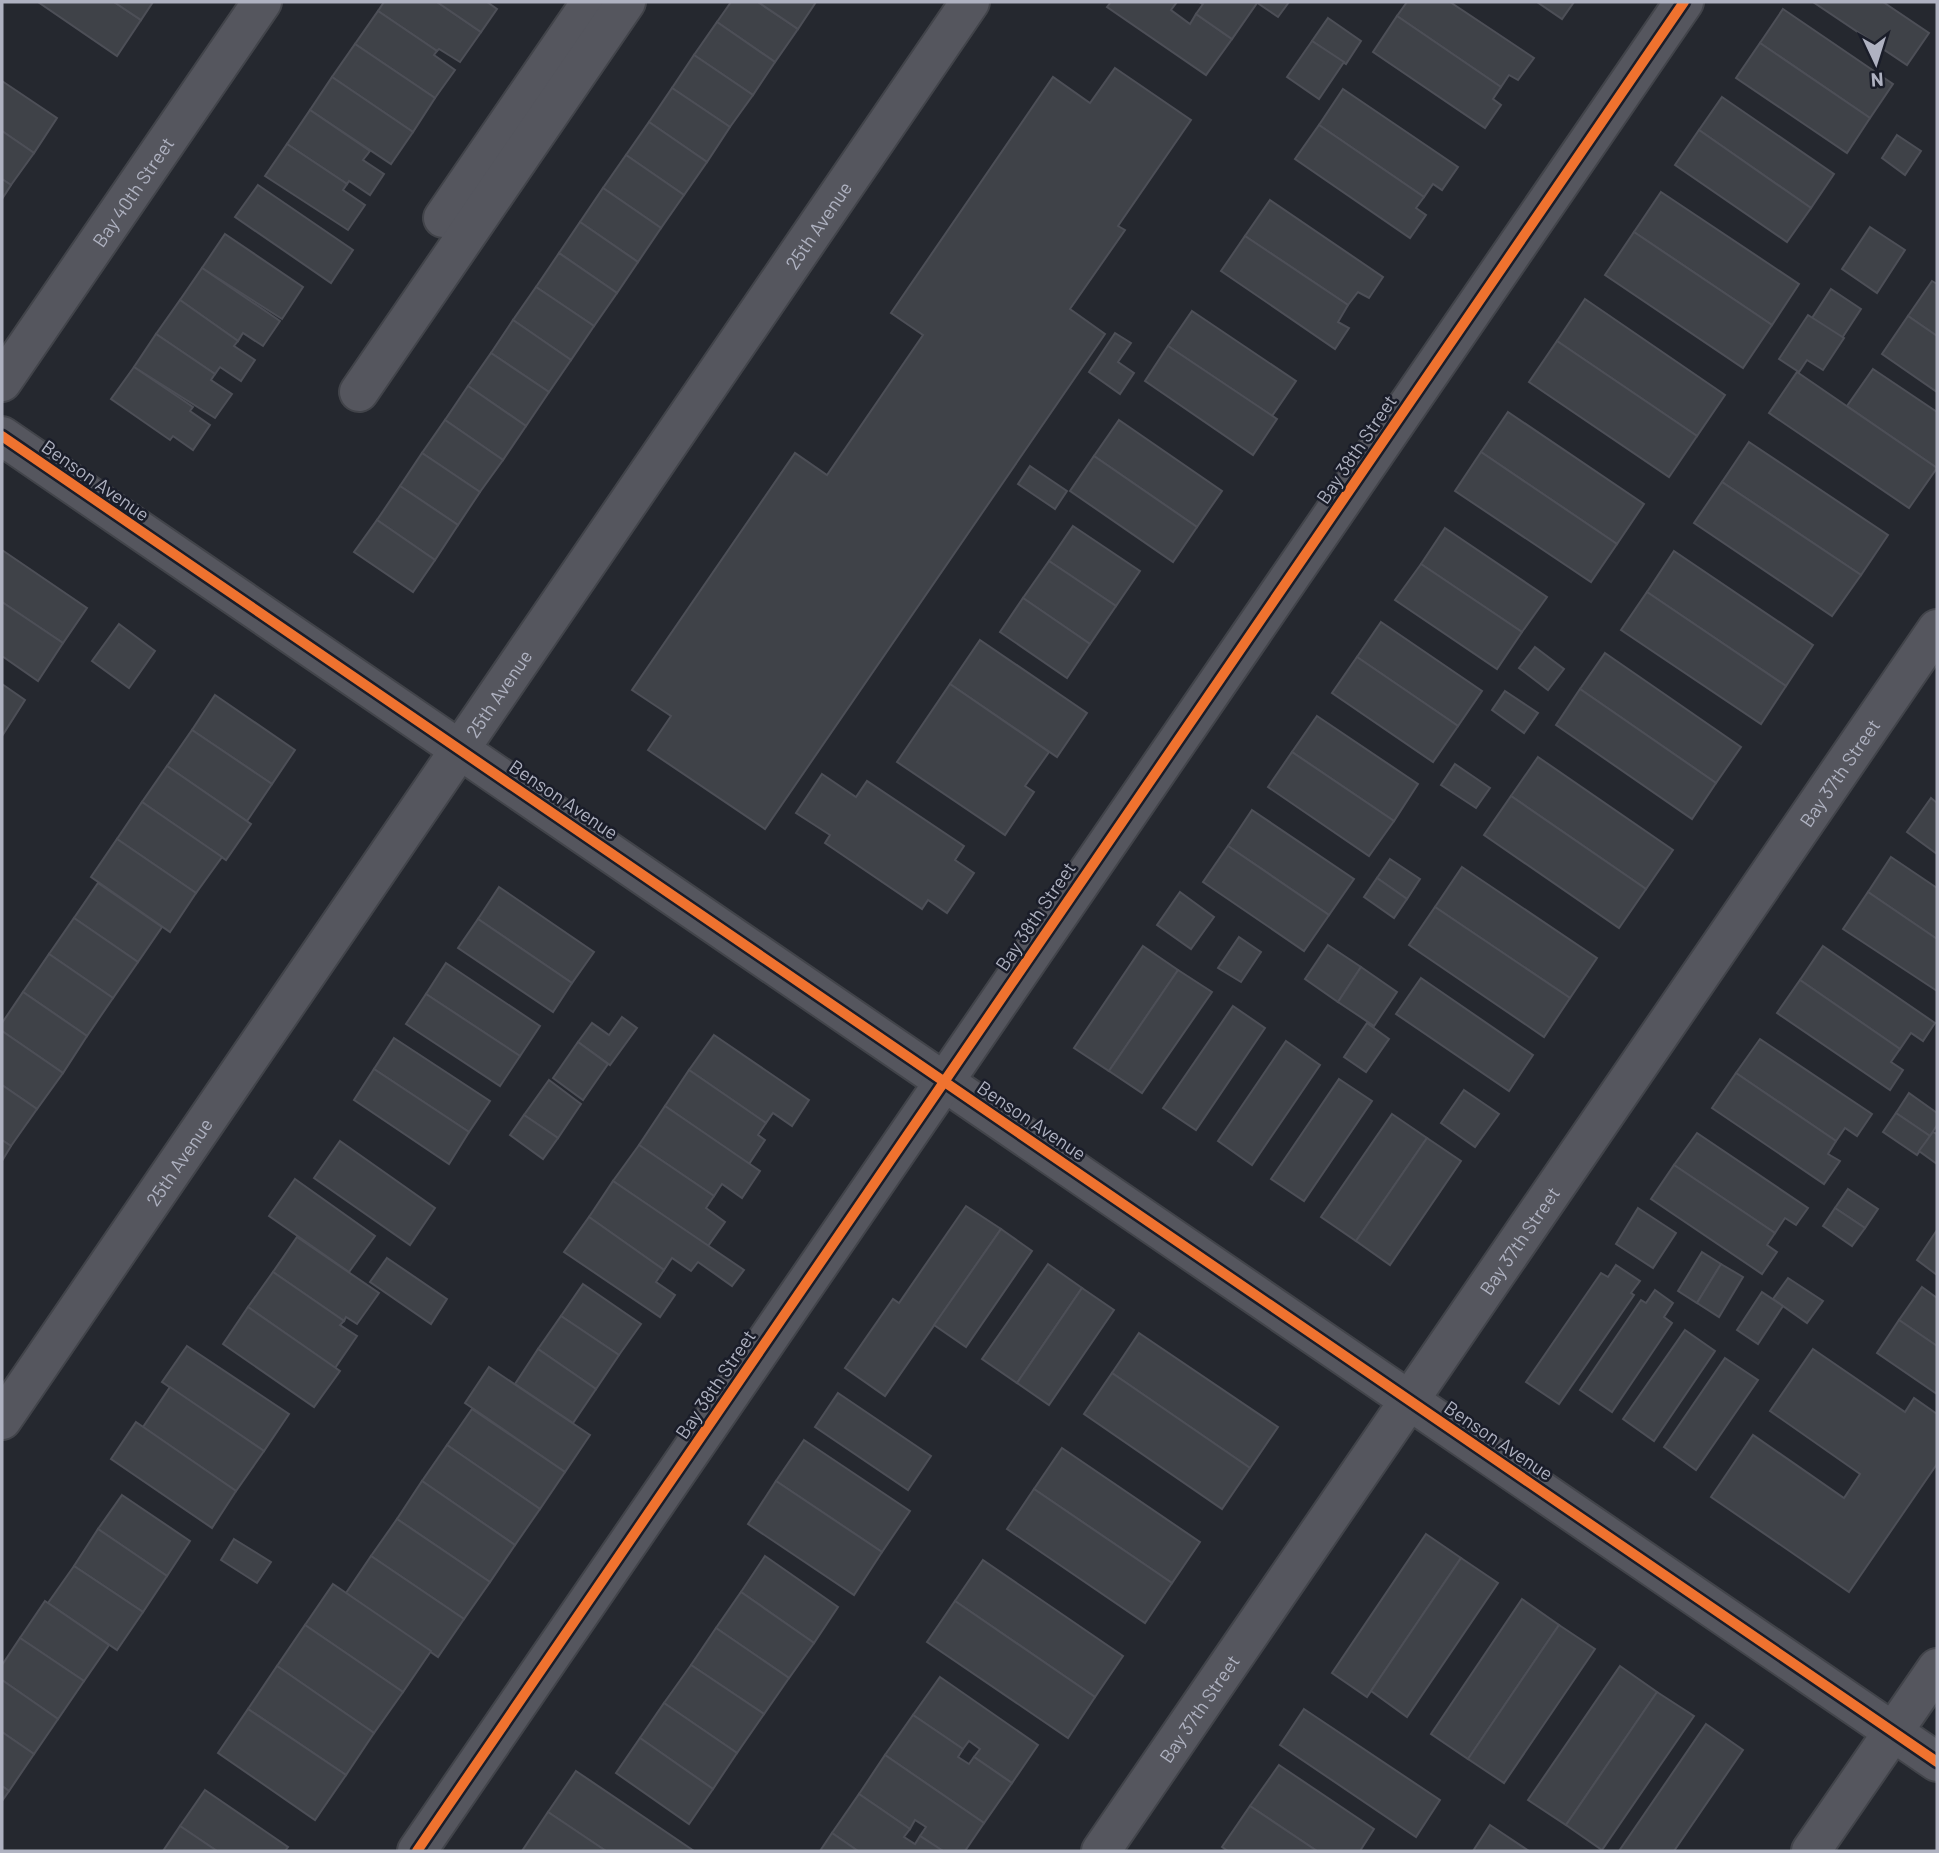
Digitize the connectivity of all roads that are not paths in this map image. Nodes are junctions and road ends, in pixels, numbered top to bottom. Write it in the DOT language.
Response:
graph roads {
  1 [pos="262,2"];
  2 [pos="591,2"];
  3 [pos="626,2"];
  4 [pos="1684,2"];
  5 [pos="956,7"];
  6 [pos="443,218"];
  7 [pos="2,382"];
  8 [pos="359,392"];
  9 [pos="2,436"];
  10 [pos="1937,629"];
  11 [pos="461,750"];
  12 [pos="944,1080"];
  13 [pos="1410,1400"];
  14 [pos="2,1420"];
  15 [pos="1937,1668"];
  16 [pos="1892,1732"];
  17 [pos="1937,1762"];
  18 [pos="417,1851"];
  19 [pos="1101,1851"];
  20 [pos="1811,1851"];
  1 -- 7 [label="street, Bay 40th Street"];
  2 -- 6 [label="street"];
  3 -- 8 [label="street"];
  4 -- 12 [label="street, Bay 38th Street"];
  5 -- 11 [label="street, 25th Avenue"];
  9 -- 11 [label="street, Benson Avenue"];
  10 -- 13 [label="street, Bay 37th Street"];
  11 -- 12 [label="street, Benson Avenue"];
  11 -- 14 [label="street, 25th Avenue"];
  12 -- 13 [label="street, Benson Avenue"];
  12 -- 18 [label="street, Bay 38th Street"];
  13 -- 16 [label="street, Benson Avenue"];
  13 -- 19 [label="street, Bay 37th Street"];
  15 -- 16 [label="street"];
  16 -- 17 [label="street, Benson Avenue"];
  16 -- 20 [label="street"];
}
